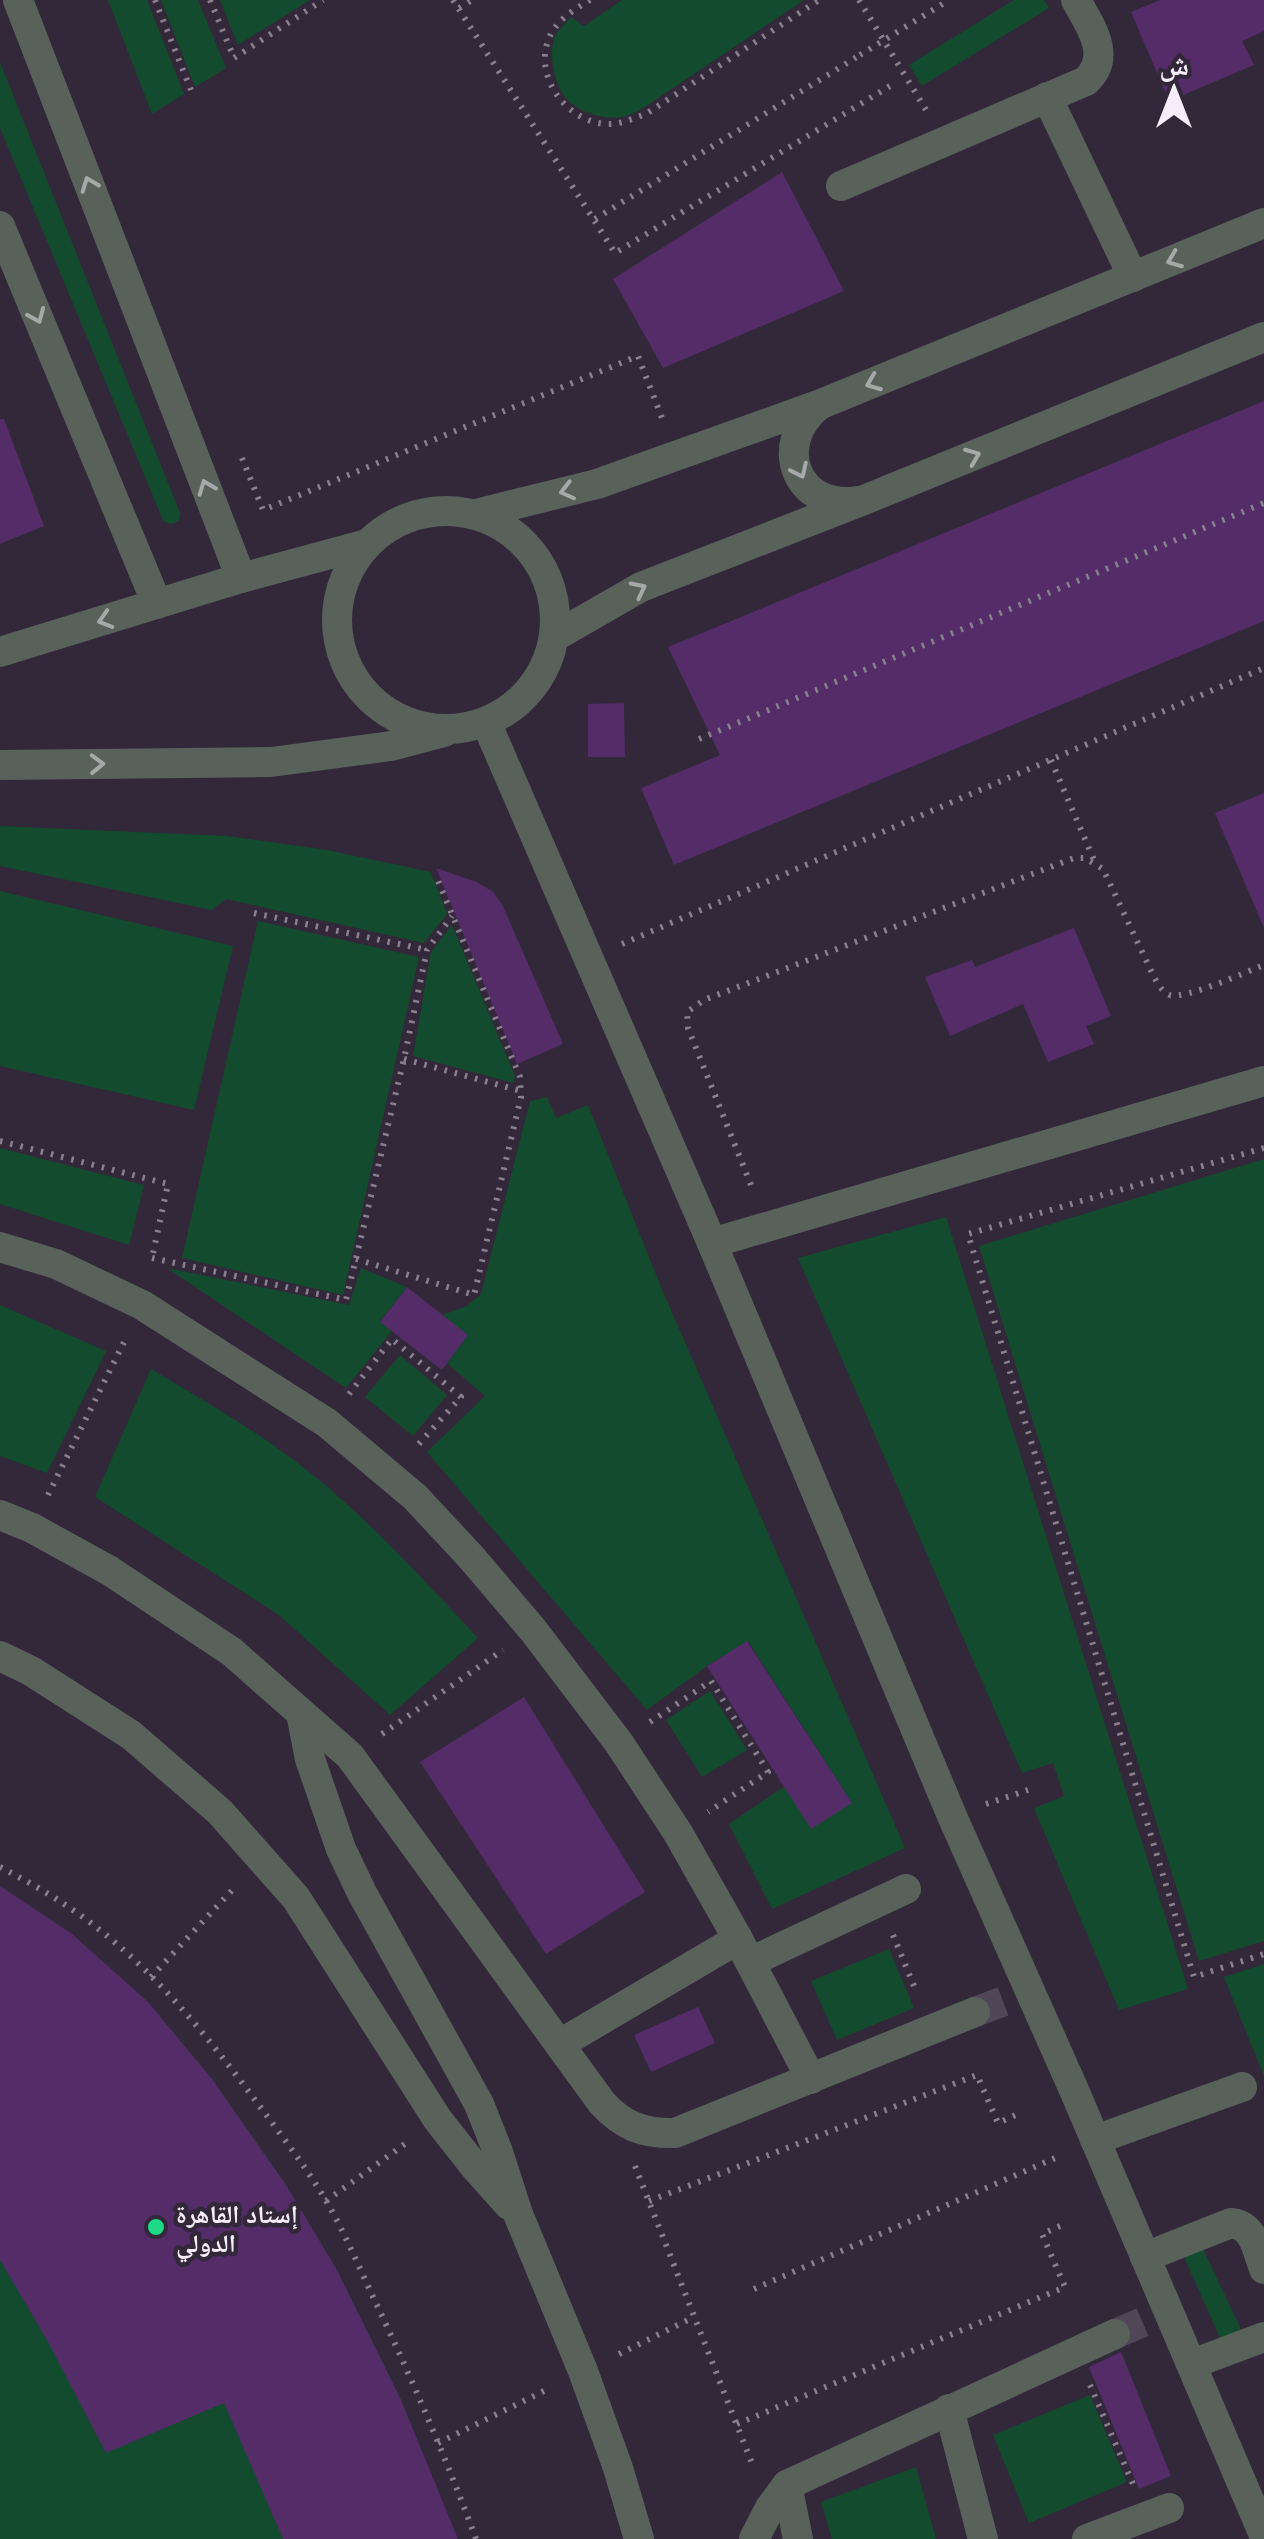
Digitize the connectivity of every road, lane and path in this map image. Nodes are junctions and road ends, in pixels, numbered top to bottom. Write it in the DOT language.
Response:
graph roads {
  1 [pos="18,0"];
  2 [pos="155,0"];
  3 [pos="210,0"];
  4 [pos="323,0"];
  5 [pos="453,0"];
  6 [pos="472,0"];
  7 [pos="590,0"];
  8 [pos="819,0"];
  9 [pos="859,0"];
  10 [pos="949,0"];
  11 [pos="1088,4"];
  12 [pos="458,8"];
  13 [pos="890,86"];
  14 [pos="191,90"];
  15 [pos="1047,98"];
  16 [pos="945,142"];
  17 [pos="842,186"];
  18 [pos="595,219"];
  19 [pos="1264,223"];
  20 [pos="0,226"];
  21 [pos="1133,277"];
  22 [pos="1264,338"];
  23 [pos="820,404"];
  24 [pos="241,456"];
  25 [pos="677,456"];
  26 [pos="864,500"];
  27 [pos="1264,503"];
  28 [pos="476,514"];
  29 [pos="366,544"];
  30 [pos="241,578"];
  31 [pos="157,604"];
  32 [pos="554,637"];
  33 [pos="0,652"];
  34 [pos="1264,668"];
  35 [pos="486,722"];
  36 [pos="454,729"];
  37 [pos="699,739"];
  38 [pos="1051,760"];
  39 [pos="0,765"];
  40 [pos="1094,862"];
  41 [pos="436,876"];
  42 [pos="254,913"];
  43 [pos="452,916"];
  44 [pos="427,950"];
  45 [pos="589,958"];
  46 [pos="1264,965"];
  47 [pos="404,1059"];
  48 [pos="1264,1081"];
  49 [pos="521,1091"];
  50 [pos="1264,1148"];
  51 [pos="752,1185"];
  52 [pos="712,1243"];
  53 [pos="0,1247"];
  54 [pos="152,1258"];
  55 [pos="356,1259"];
  56 [pos="327,1423"];
  57 [pos="390,1476"];
  58 [pos="0,1515"];
  59 [pos="532,1630"];
  60 [pos="0,1656"];
  61 [pos="301,1713"];
  62 [pos="619,1743"];
  63 [pos="350,1756"];
  64 [pos="678,1832"];
  65 [pos="0,1866"];
  66 [pos="240,1882"];
  67 [pos="892,1896"];
  68 [pos="744,1950"];
  69 [pos="1264,1954"];
  70 [pos="151,1977"];
  71 [pos="975,2012"];
  72 [pos="933,2030"];
  73 [pos="560,2044"];
  74 [pos="812,2079"];
  75 [pos="1242,2087"];
  76 [pos="1018,2114"];
  77 [pos="616,2118"];
  78 [pos="416,2136"];
  79 [pos="1095,2140"];
  80 [pos="326,2200"];
  81 [pos="649,2201"];
  82 [pos="518,2214"];
  83 [pos="1068,2223"];
  84 [pos="1145,2257"];
  85 [pos="1264,2269"];
  86 [pos="754,2289"];
  87 [pos="1115,2334"];
  88 [pos="1264,2336"];
  89 [pos="1076,2352"];
  90 [pos="1192,2364"];
  91 [pos="548,2389"];
  92 [pos="949,2409"];
  93 [pos="737,2424"];
  94 [pos="438,2443"];
  95 [pos="778,2497"];
  96 [pos="1158,2512"];
  97 [pos="1264,2535"];
  98 [pos="476,2539"];
  99 [pos="639,2539"];
  100 [pos="754,2539"];
  101 [pos="798,2539"];
  102 [pos="984,2539"];
  103 [pos="1087,2539"];
  30 -- 1 [label="lane, one-way"];
  2 -- 14 [label="path"];
  3 -- 4 [label="path"];
  5 -- 12 [label="path"];
  6 -- 12 [label="path"];
  7 -- 8 [label="path"];
  9 -- 16 [label="path"];
  10 -- 18 [label="path, bridge"];
  11 -- 15 [label="lane"];
  12 -- 18 [label="path"];
  13 -- 18 [label="path"];
  15 -- 16 [label="lane"];
  15 -- 21 [label="lane"];
  16 -- 17 [label="lane"];
  19 -- 21 [label="lane, one-way"];
  20 -- 31 [label="lane, one-way"];
  21 -- 23 [label="lane, one-way"];
  26 -- 22 [label="lane, one-way"];
  23 -- 25 [label="lane"];
  23 -- 26 [label="lane, one-way"];
  24 -- 25 [label="path"];
  25 -- 28 [label="lane, one-way"];
  32 -- 26 [label="lane, one-way"];
  27 -- 37 [label="path"];
  28 -- 29 [label="lane"];
  28 -- 32 [label="lane"];
  29 -- 30 [label="lane"];
  29 -- 36 [label="lane"];
  30 -- 31 [label="lane"];
  31 -- 33 [label="lane, one-way"];
  32 -- 35 [label="lane"];
  34 -- 38 [label="path"];
  35 -- 36 [label="lane"];
  35 -- 45 [label="lane"];
  39 -- 36 [label="lane, one-way"];
  38 -- 40 [label="path"];
  38 -- 45 [label="path"];
  40 -- 46 [label="path"];
  40 -- 51 [label="path"];
  41 -- 43 [label="path"];
  42 -- 44 [label="path"];
  43 -- 44 [label="path"];
  43 -- 49 [label="path"];
  44 -- 47 [label="path"];
  45 -- 52 [label="lane"];
  47 -- 49 [label="path"];
  47 -- 55 [label="path"];
  48 -- 52 [label="lane"];
  49 -- 55 [label="path"];
  50 -- 69 [label="path"];
  52 -- 79 [label="lane"];
  53 -- 56 [label="lane"];
  54 -- 55 [label="path"];
  56 -- 57 [label="lane"];
  56 -- 57 [label="path"];
  57 -- 59 [label="lane"];
  58 -- 61 [label="lane"];
  59 -- 62 [label="lane"];
  59 -- 63 [label="path"];
  60 -- 82 [label="lane"];
  61 -- 63 [label="lane"];
  61 -- 82 [label="lane"];
  62 -- 64 [label="lane"];
  62 -- 64 [label="path"];
  63 -- 73 [label="lane"];
  64 -- 68 [label="lane"];
  65 -- 70 [label="path"];
  66 -- 70 [label="path"];
  67 -- 68 [label="lane"];
  67 -- 72 [label="path"];
  68 -- 73 [label="lane"];
  68 -- 74 [label="lane"];
  70 -- 80 [label="path"];
  71 -- 72 [label="lane"];
  72 -- 74 [label="lane"];
  73 -- 77 [label="lane"];
  74 -- 77 [label="lane"];
  75 -- 79 [label="lane"];
  76 -- 81 [label="path"];
  77 -- 81 [label="path"];
  78 -- 80 [label="path"];
  79 -- 84 [label="lane"];
  79 -- 86 [label="path"];
  80 -- 94 [label="path"];
  81 -- 93 [label="path"];
  82 -- 99 [label="lane"];
  83 -- 93 [label="path"];
  84 -- 85 [label="lane"];
  84 -- 90 [label="lane"];
  87 -- 89 [label="lane"];
  88 -- 90 [label="lane"];
  89 -- 92 [label="lane"];
  89 -- 96 [label="path"];
  90 -- 97 [label="lane"];
  91 -- 94 [label="path"];
  92 -- 95 [label="lane"];
  92 -- 102 [label="lane"];
  93 -- 95 [label="path"];
  94 -- 98 [label="path"];
  95 -- 100 [label="lane"];
  95 -- 101 [label="lane"];
  96 -- 103 [label="lane"];
}
